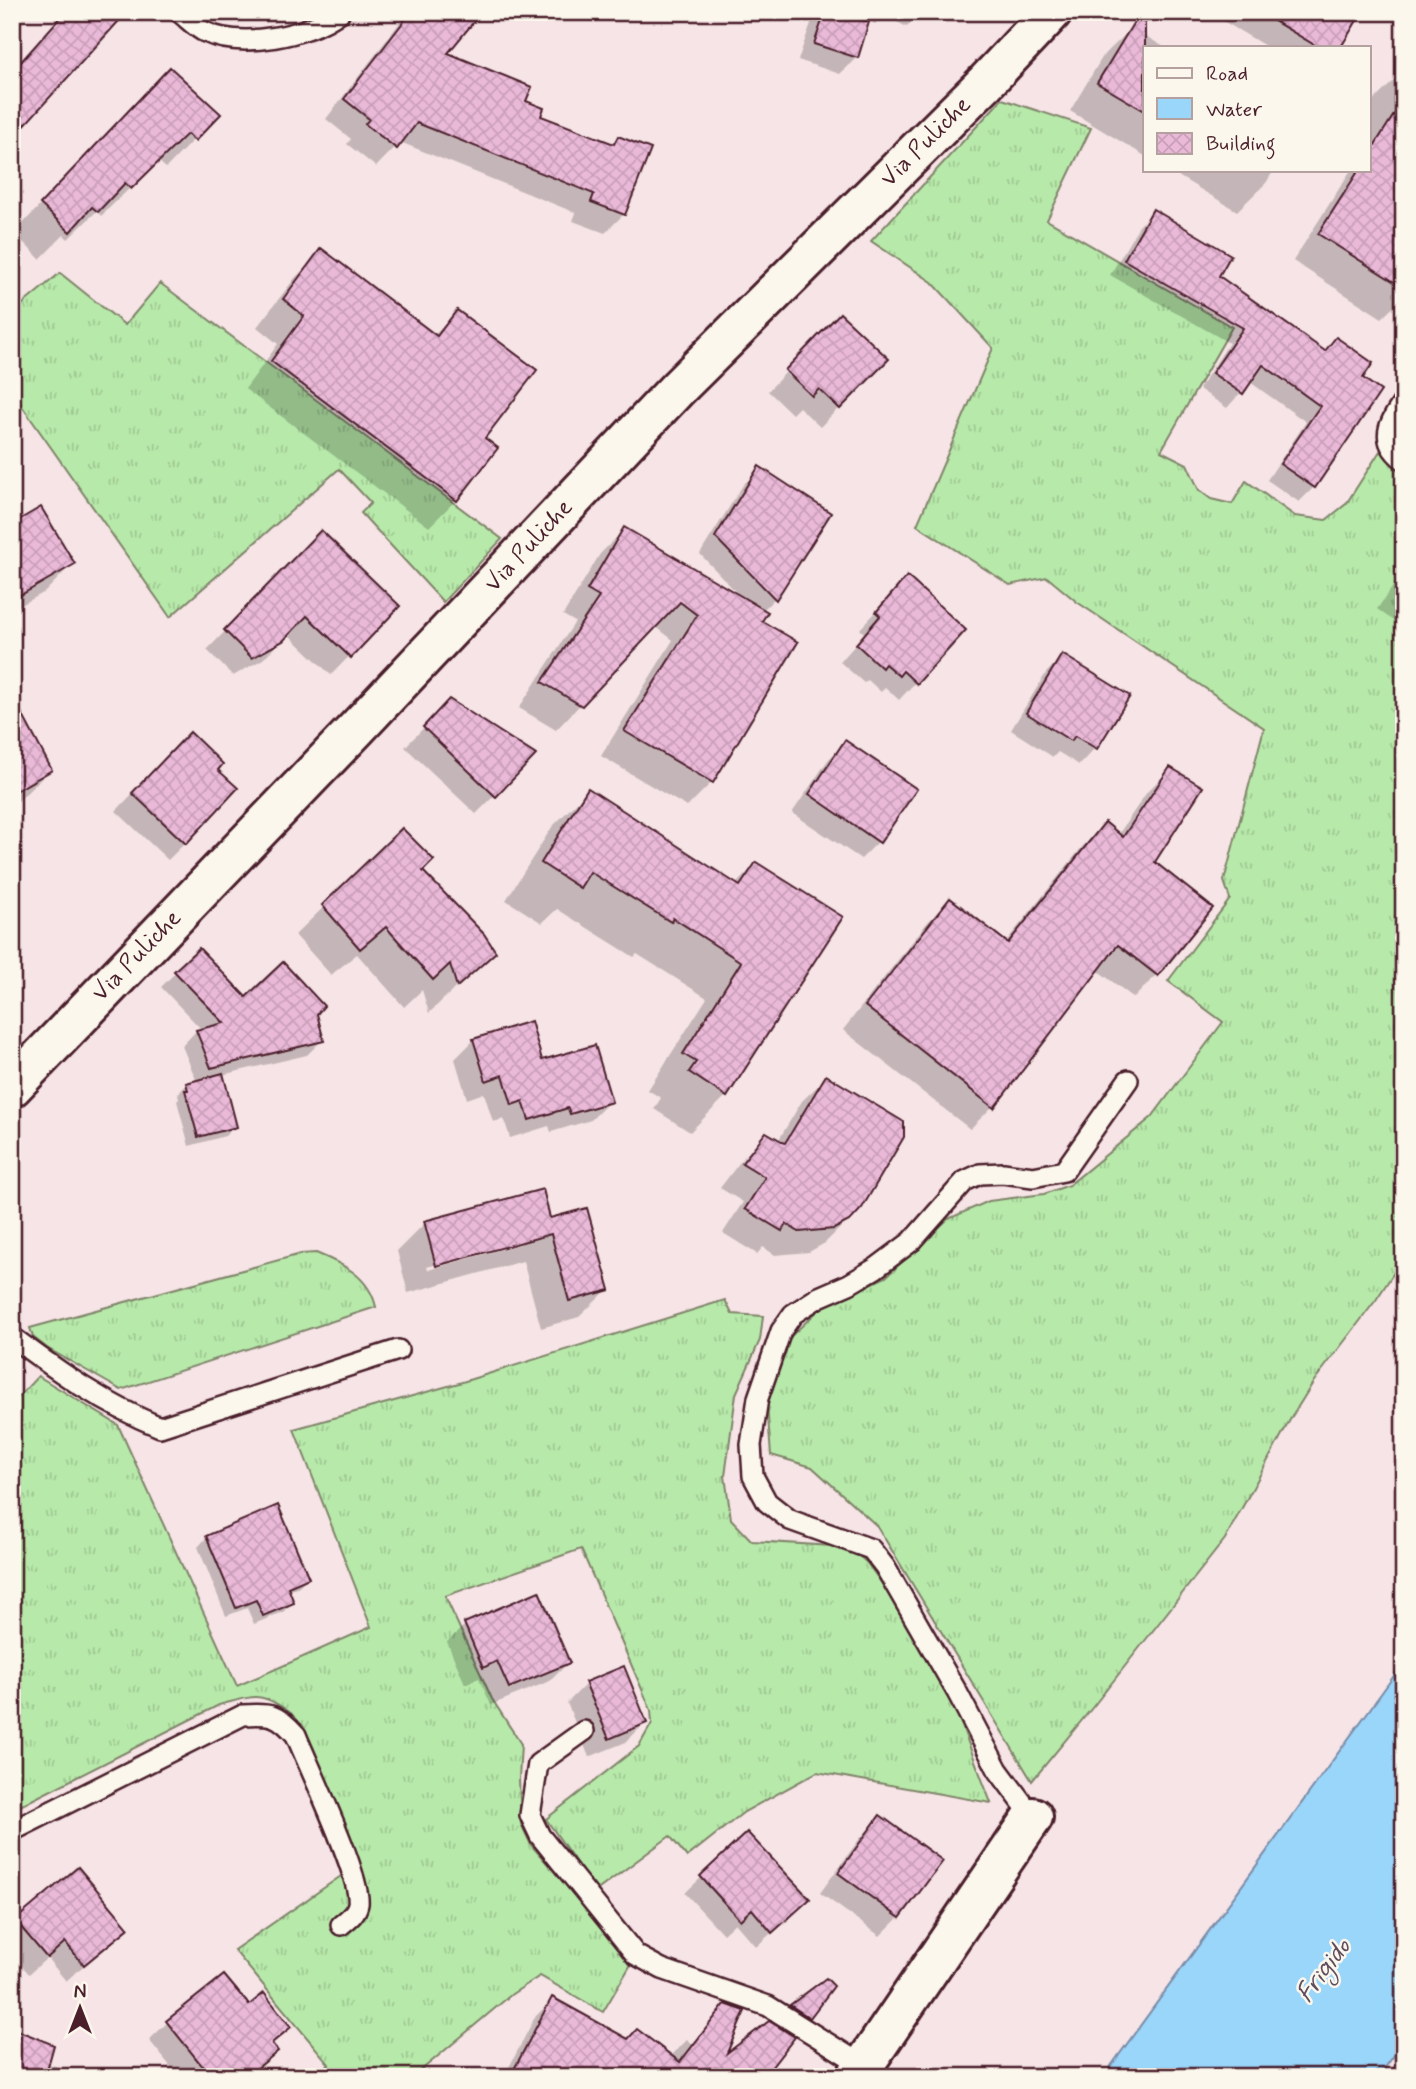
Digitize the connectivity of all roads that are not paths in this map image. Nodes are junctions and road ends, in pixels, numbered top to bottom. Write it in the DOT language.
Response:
graph roads {
  1 [pos="179,12"];
  2 [pos="340,12"];
  3 [pos="1052,12"];
  4 [pos="1404,401"];
  5 [pos="1404,460"];
  6 [pos="1128,1080"];
  7 [pos="12,1087"];
  8 [pos="12,1337"];
  9 [pos="398,1350"];
  10 [pos="584,1731"];
  11 [pos="1033,1817"];
  12 [pos="12,1831"];
  13 [pos="341,1925"];
  14 [pos="860,2071"];
  1 -- 2 [label="lane"];
  3 -- 7 [label="street, Via Puliche"];
  4 -- 5 [label="lane"];
  6 -- 11 [label="lane"];
  8 -- 9 [label="lane"];
  10 -- 14 [label="lane"];
  11 -- 14 [label="street"];
  12 -- 13 [label="lane"];
}
